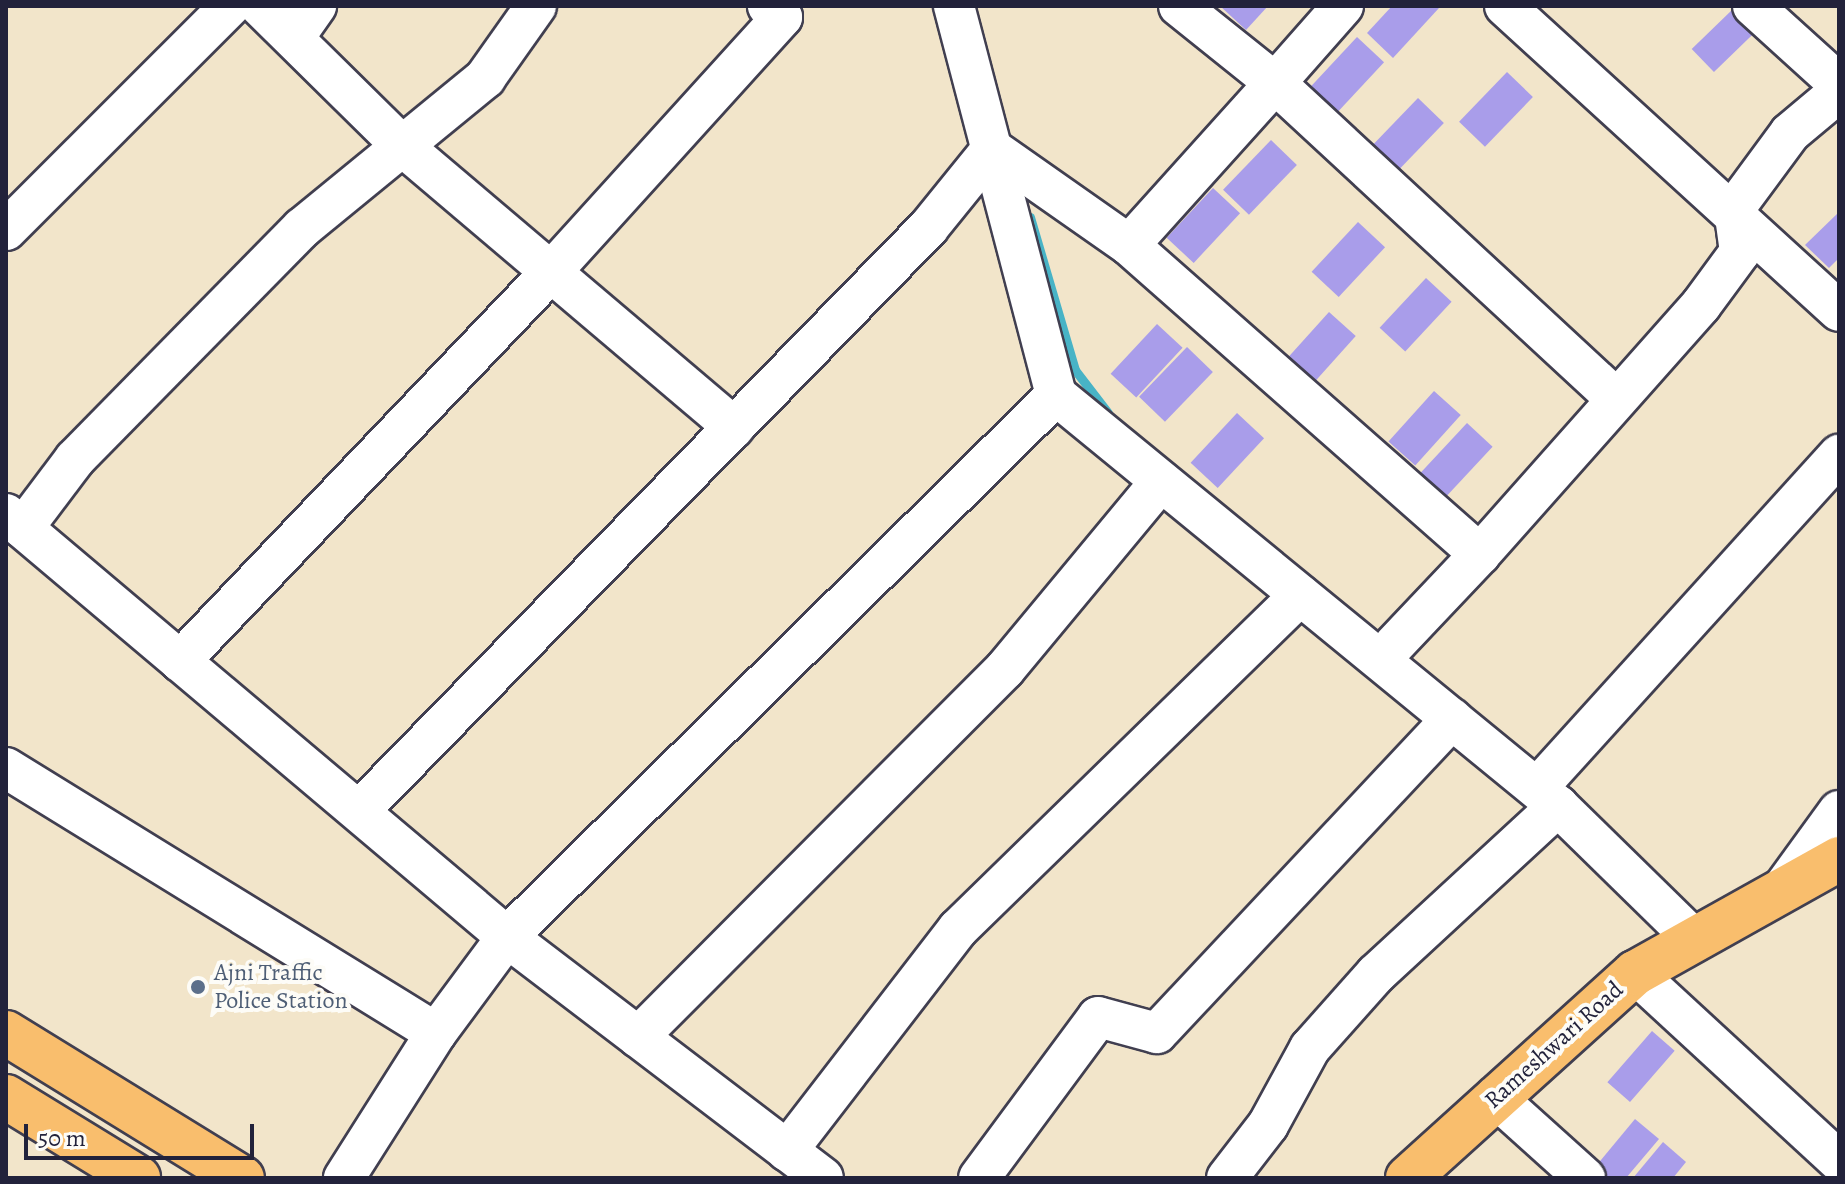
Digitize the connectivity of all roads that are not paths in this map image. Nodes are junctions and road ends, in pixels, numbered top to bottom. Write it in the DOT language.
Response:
graph roads {
  1 [pos="230,6"];
  2 [pos="260,6"];
  3 [pos="536,6"];
  4 [pos="768,6"];
  5 [pos="954,6"];
  6 [pos="1179,6"];
  7 [pos="1343,6"];
  8 [pos="1505,6"];
  9 [pos="1753,6"];
  10 [pos="306,21"];
  11 [pos="1275,83"];
  12 [pos="1839,84"];
  13 [pos="1839,92"];
  14 [pos="400,144"];
  15 [pos="992,149"];
  16 [pos="1734,209"];
  17 [pos="6,230"];
  18 [pos="1129,245"];
  19 [pos="551,272"];
  20 [pos="1839,311"];
  21 [pos="1056,395"];
  22 [pos="1615,398"];
  23 [pos="734,427"];
  24 [pos="1839,455"];
  25 [pos="1161,481"];
  26 [pos="15,521"];
  27 [pos="1480,554"];
  28 [pos="1300,595"];
  29 [pos="1394,645"];
  30 [pos="180,661"];
  31 [pos="1452,719"];
  32 [pos="6,768"];
  33 [pos="1553,792"];
  34 [pos="359,811"];
  35 [pos="1839,811"];
  36 [pos="1839,859"];
  37 [pos="1783,888"];
  38 [pos="507,937"];
  39 [pos="1695,940"];
  40 [pos="1635,973"];
  41 [pos="6,1033"];
  42 [pos="436,1033"];
  43 [pos="638,1037"];
  44 [pos="6,1097"];
  45 [pos="1495,1097"];
  46 [pos="787,1151"];
  47 [pos="1839,1161"];
  48 [pos="138,1178"];
  49 [pos="242,1178"];
  50 [pos="344,1178"];
  51 [pos="823,1178"];
  52 [pos="979,1178"];
  53 [pos="1227,1178"];
  54 [pos="1408,1178"];
  55 [pos="1585,1178"];
  1 -- 17 [label="street"];
  2 -- 10 [label="street"];
  3 -- 14 [label="street"];
  4 -- 19 [label="street"];
  5 -- 15 [label="street"];
  6 -- 11 [label="street"];
  7 -- 11 [label="street"];
  8 -- 16 [label="street"];
  9 -- 12 [label="street"];
  10 -- 14 [label="street"];
  11 -- 18 [label="street"];
  11 -- 22 [label="street"];
  13 -- 16 [label="street"];
  14 -- 19 [label="street"];
  14 -- 26 [label="street"];
  15 -- 18 [label="street"];
  15 -- 21 [label="street"];
  15 -- 23 [label="street"];
  16 -- 20 [label="street"];
  16 -- 22 [label="street"];
  18 -- 27 [label="street"];
  19 -- 23 [label="street"];
  19 -- 30 [label="street"];
  21 -- 25 [label="street"];
  21 -- 38 [label="street"];
  22 -- 27 [label="street"];
  23 -- 34 [label="street"];
  24 -- 33 [label="street"];
  25 -- 28 [label="street"];
  25 -- 43 [label="street"];
  26 -- 30 [label="street"];
  27 -- 29 [label="street"];
  28 -- 31 [label="street"];
  28 -- 46 [label="street"];
  30 -- 34 [label="street"];
  31 -- 33 [label="street"];
  31 -- 52 [label="street"];
  32 -- 42 [label="street"];
  33 -- 39 [label="street"];
  33 -- 53 [label="street"];
  34 -- 38 [label="street"];
  35 -- 37 [label="street"];
  36 -- 37 [label="main road, Rameshwari Road"];
  37 -- 39 [label="main road, Rameshwari Road"];
  38 -- 42 [label="street"];
  38 -- 43 [label="street"];
  39 -- 40 [label="main road, Rameshwari Road"];
  40 -- 45 [label="main road, Rameshwari Road"];
  40 -- 47 [label="street"];
  41 -- 49 [label="main road"];
  42 -- 50 [label="street"];
  43 -- 46 [label="street"];
  44 -- 48 [label="main road"];
  45 -- 54 [label="main road, Rameshwari Road"];
  45 -- 55 [label="street"];
  46 -- 51 [label="street"];
}
